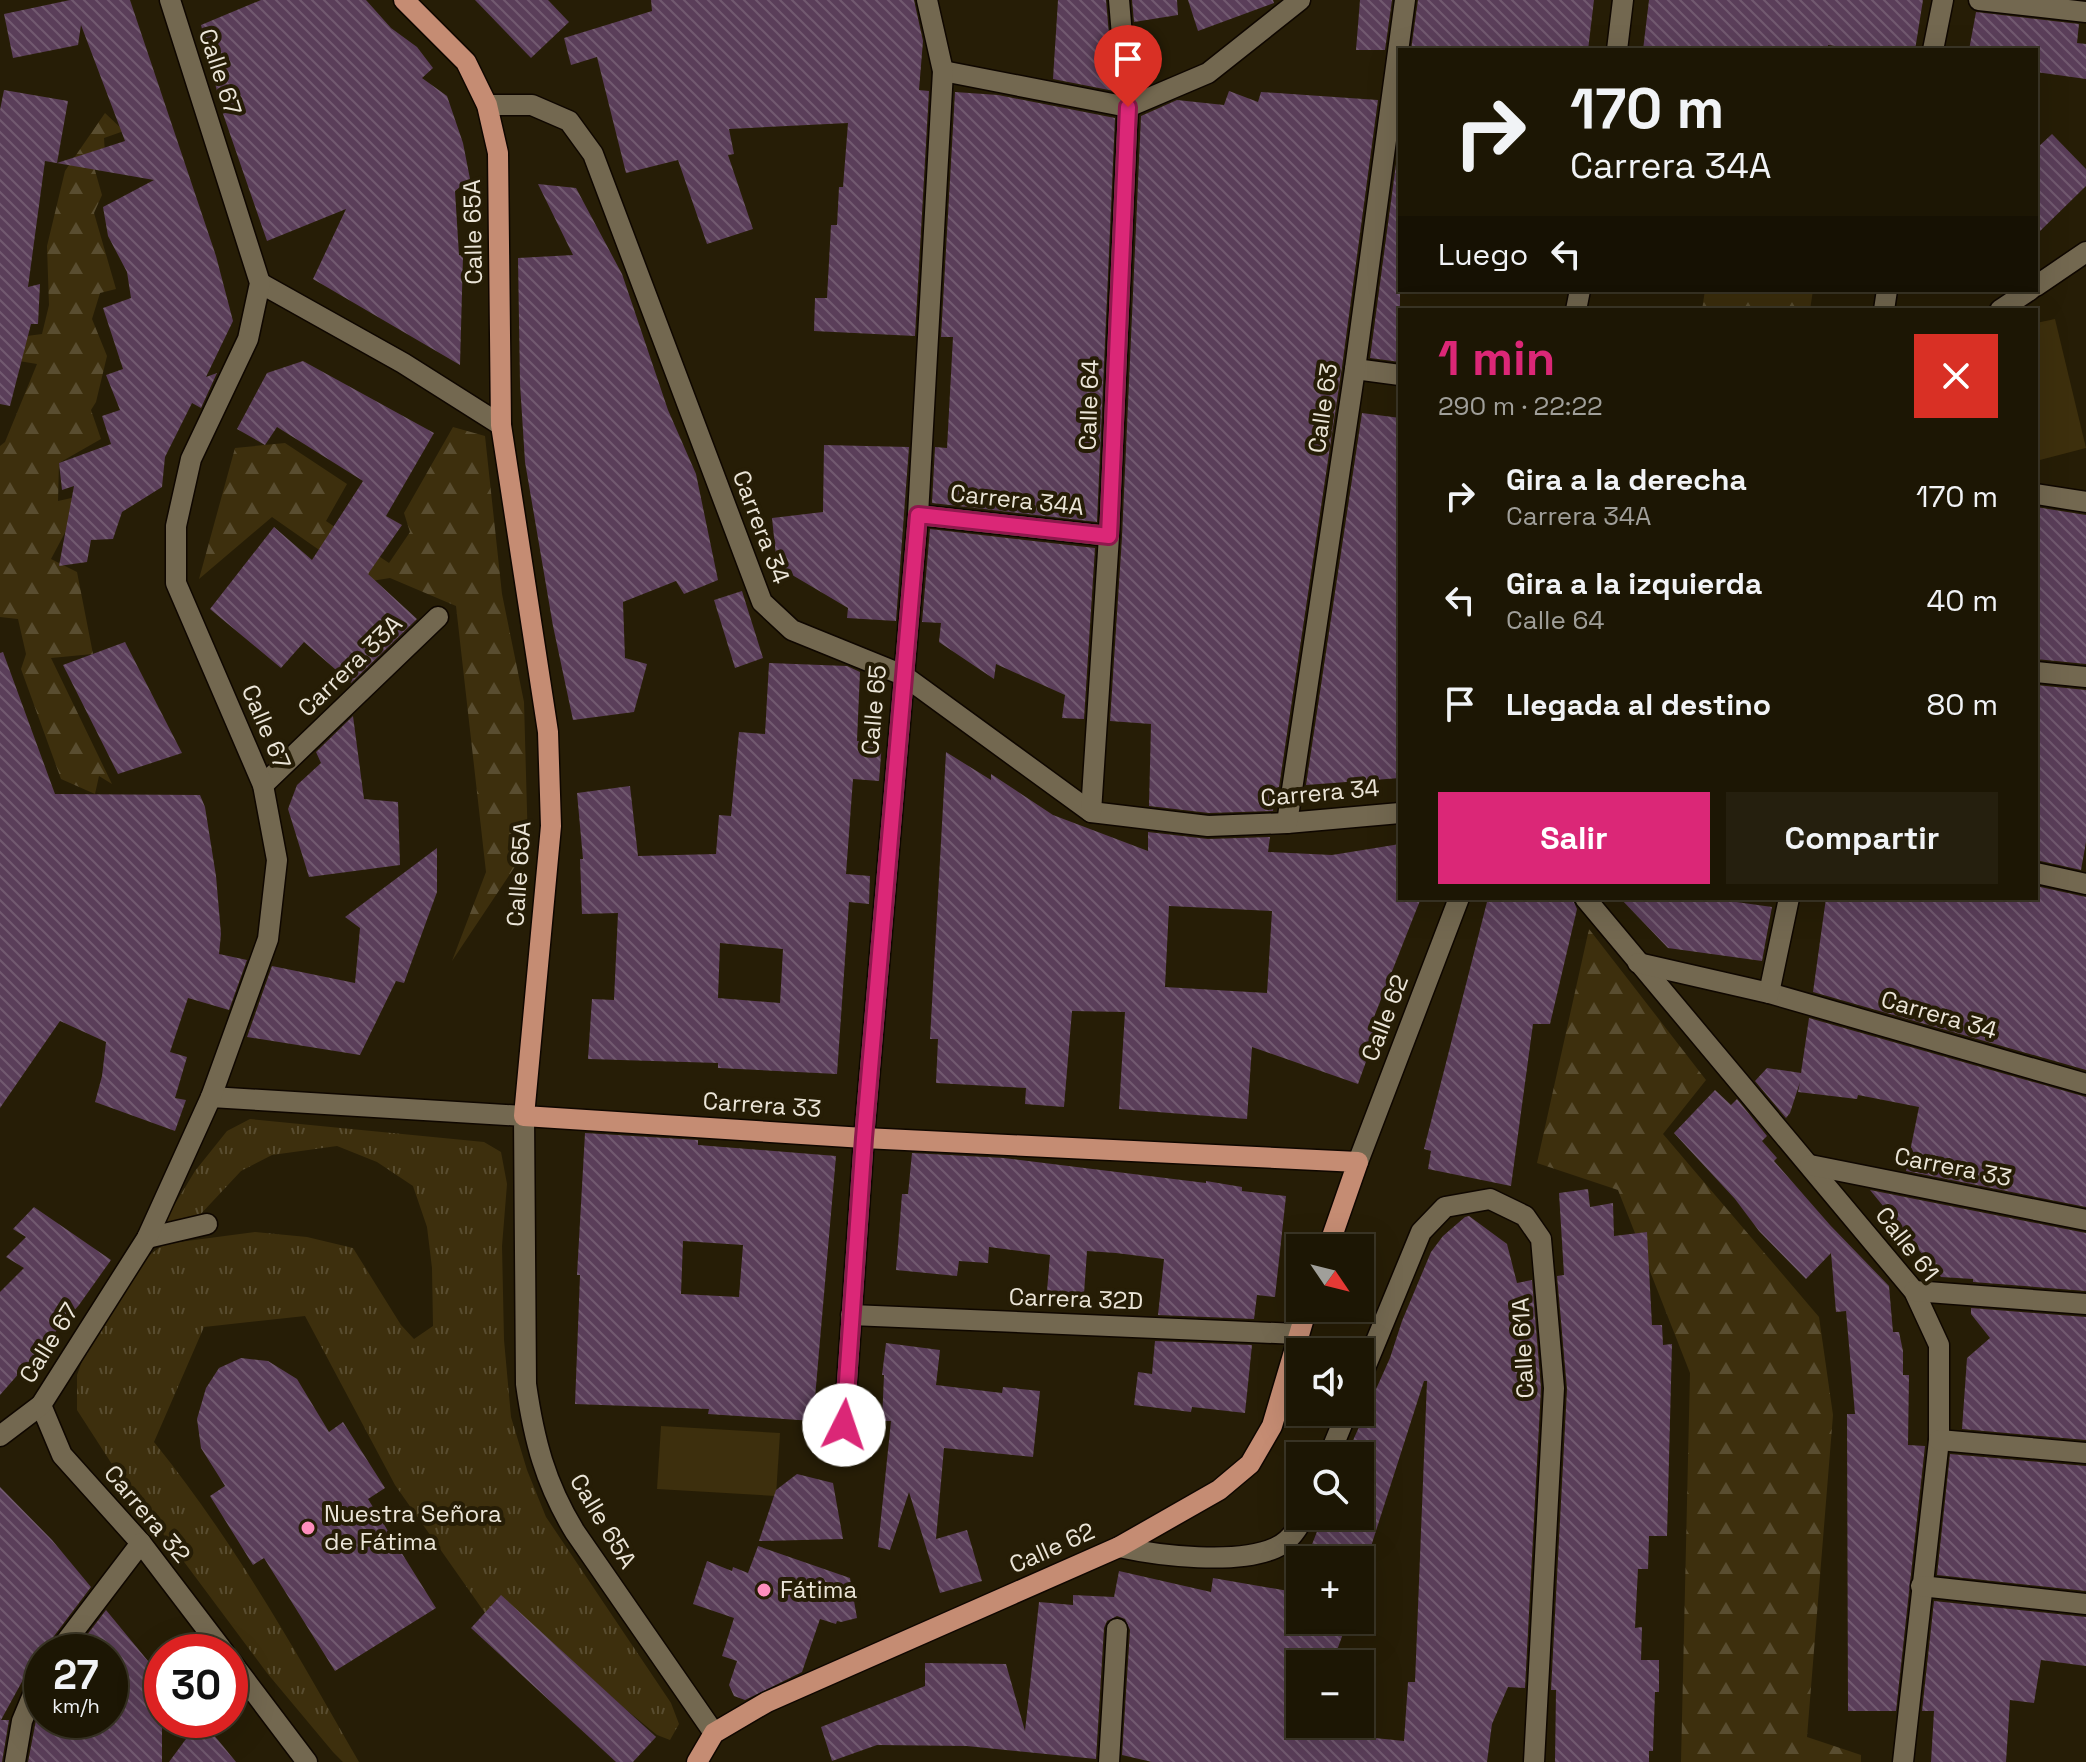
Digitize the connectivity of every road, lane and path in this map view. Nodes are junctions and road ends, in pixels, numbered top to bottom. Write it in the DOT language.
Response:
graph roads {
  1 [pos="170,0"];
  2 [pos="404,0"];
  3 [pos="927,0"];
  4 [pos="1119,0"];
  5 [pos="1300,0"];
  6 [pos="1405,0"];
  7 [pos="1623,0"];
  8 [pos="1943,0"];
  9 [pos="1979,0"];
  10 [pos="2086,12"];
  11 [pos="1398,48"];
  12 [pos="1617,48"];
  13 [pos="1933,48"];
  14 [pos="1398,52"];
  15 [pos="943,71"];
  16 [pos="487,105"];
  17 [pos="1128,107"];
  18 [pos="2086,252"];
  19 [pos="260,283"];
  20 [pos="2038,285"];
  21 [pos="2027,292"];
  22 [pos="2003,308"];
  23 [pos="1355,369"];
  24 [pos="1398,375"];
  25 [pos="501,425"];
  26 [pos="2038,494"];
  27 [pos="2086,502"];
  28 [pos="918,515"];
  29 [pos="1109,536"];
  30 [pos="438,617"];
  31 [pos="2038,672"];
  32 [pos="903,675"];
  33 [pos="2086,677"];
  34 [pos="263,785"];
  35 [pos="1091,812"];
  36 [pos="1398,813"];
  37 [pos="1287,823"];
  38 [pos="2038,873"];
  39 [pos="2086,884"];
  40 [pos="1458,900"];
  41 [pos="1587,900"];
  42 [pos="1789,900"];
  43 [pos="1638,963"];
  44 [pos="1769,993"];
  45 [pos="2086,1084"];
  46 [pos="211,1097"];
  47 [pos="524,1116"];
  48 [pos="864,1138"];
  49 [pos="1358,1162"];
  50 [pos="1810,1165"];
  51 [pos="2086,1220"];
  52 [pos="207,1224"];
  53 [pos="1333,1234"];
  54 [pos="147,1238"];
  55 [pos="1914,1291"];
  56 [pos="2086,1304"];
  57 [pos="851,1315"];
  58 [pos="1302,1322"];
  59 [pos="1298,1334"];
  60 [pos="1374,1346"];
  61 [pos="41,1405"];
  62 [pos="844,1425"];
  63 [pos="0,1436"];
  64 [pos="1939,1440"];
  65 [pos="2086,1453"];
  66 [pos="1297,1530"];
  67 [pos="141,1543"];
  68 [pos="1119,1547"];
  69 [pos="1921,1586"];
  70 [pos="2086,1604"];
  71 [pos="1117,1629"];
  72 [pos="72,1634"];
  73 [pos="210,1634"];
  74 [pos="248,1684"];
  75 [pos="24,1716"];
  76 [pos="714,1733"];
  77 [pos="15,1762"];
  78 [pos="307,1762"];
  79 [pos="697,1762"];
  80 [pos="1109,1762"];
  81 [pos="1534,1762"];
  82 [pos="1903,1762"];
  1 -- 19 [label="street, Calle 67"];
  2 -- 16 [label="main road, Calle 65A"];
  3 -- 15 [label="street, Calle 65"];
  4 -- 17 [label="street, Calle 64"];
  5 -- 17 [label="street"];
  6 -- 11 [label="street, Calle 63"];
  7 -- 12 [label="street"];
  8 -- 13 [label="street"];
  9 -- 10 [label="street"];
  14 -- 23 [label="street, Calle 63"];
  15 -- 17 [label="street"];
  15 -- 28 [label="street, Calle 65"];
  16 -- 25 [label="main road, Calle 65A"];
  16 -- 32 [label="street, Carrera 34"];
  17 -- 29 [label="street, Calle 64"];
  18 -- 20 [label="street"];
  19 -- 25 [label="street"];
  19 -- 34 [label="street, Calle 67"];
  21 -- 22 [label="street"];
  23 -- 24 [label="street"];
  23 -- 37 [label="street, Calle 63"];
  25 -- 47 [label="main road, Calle 65A"];
  26 -- 27 [label="street"];
  28 -- 29 [label="street, Carrera 34A"];
  28 -- 32 [label="street, Calle 65"];
  29 -- 35 [label="street, Calle 64"];
  30 -- 34 [label="street, Carrera 33A"];
  31 -- 33 [label="street"];
  32 -- 35 [label="street, Carrera 34"];
  32 -- 48 [label="street, Calle 65"];
  34 -- 46 [label="street, Calle 67"];
  35 -- 37 [label="street, Carrera 34"];
  36 -- 37 [label="street, Carrera 34"];
  38 -- 39 [label="street"];
  40 -- 49 [label="street, Calle 62"];
  41 -- 43 [label="street, Calle 61"];
  42 -- 44 [label="street"];
  43 -- 44 [label="street, Carrera 34"];
  43 -- 50 [label="street, Calle 61"];
  44 -- 45 [label="street, Carrera 34"];
  46 -- 47 [label="street, Carrera 33"];
  46 -- 54 [label="street, Calle 67"];
  47 -- 48 [label="main road, Carrera 33"];
  47 -- 76 [label="street, Calle 65A"];
  48 -- 49 [label="main road, Carrera 33"];
  48 -- 57 [label="street, Calle 65"];
  49 -- 53 [label="main road, Calle 62"];
  50 -- 51 [label="street, Carrera 33"];
  50 -- 55 [label="street, Calle 61"];
  52 -- 54 [label="street"];
  54 -- 61 [label="street, Calle 67"];
  55 -- 56 [label="street"];
  55 -- 64 [label="street, Calle 61"];
  57 -- 59 [label="street, Carrera 32D"];
  57 -- 62 [label="street, Calle 65"];
  58 -- 59 [label="main road, Calle 62"];
  59 -- 68 [label="main road, Calle 62"];
  60 -- 81 [label="street, Calle 61A"];
  61 -- 63 [label="street, Calle 67"];
  61 -- 67 [label="street, Carrera 32"];
  64 -- 65 [label="street"];
  64 -- 69 [label="street, Calle 61"];
  66 -- 68 [label="street"];
  67 -- 72 [label="street"];
  67 -- 73 [label="street, Carrera 32"];
  68 -- 76 [label="main road, Calle 62"];
  69 -- 70 [label="street"];
  69 -- 82 [label="street, Calle 61"];
  71 -- 80 [label="street"];
  74 -- 78 [label="street"];
  75 -- 77 [label="street"];
  76 -- 79 [label="main road"];
}
